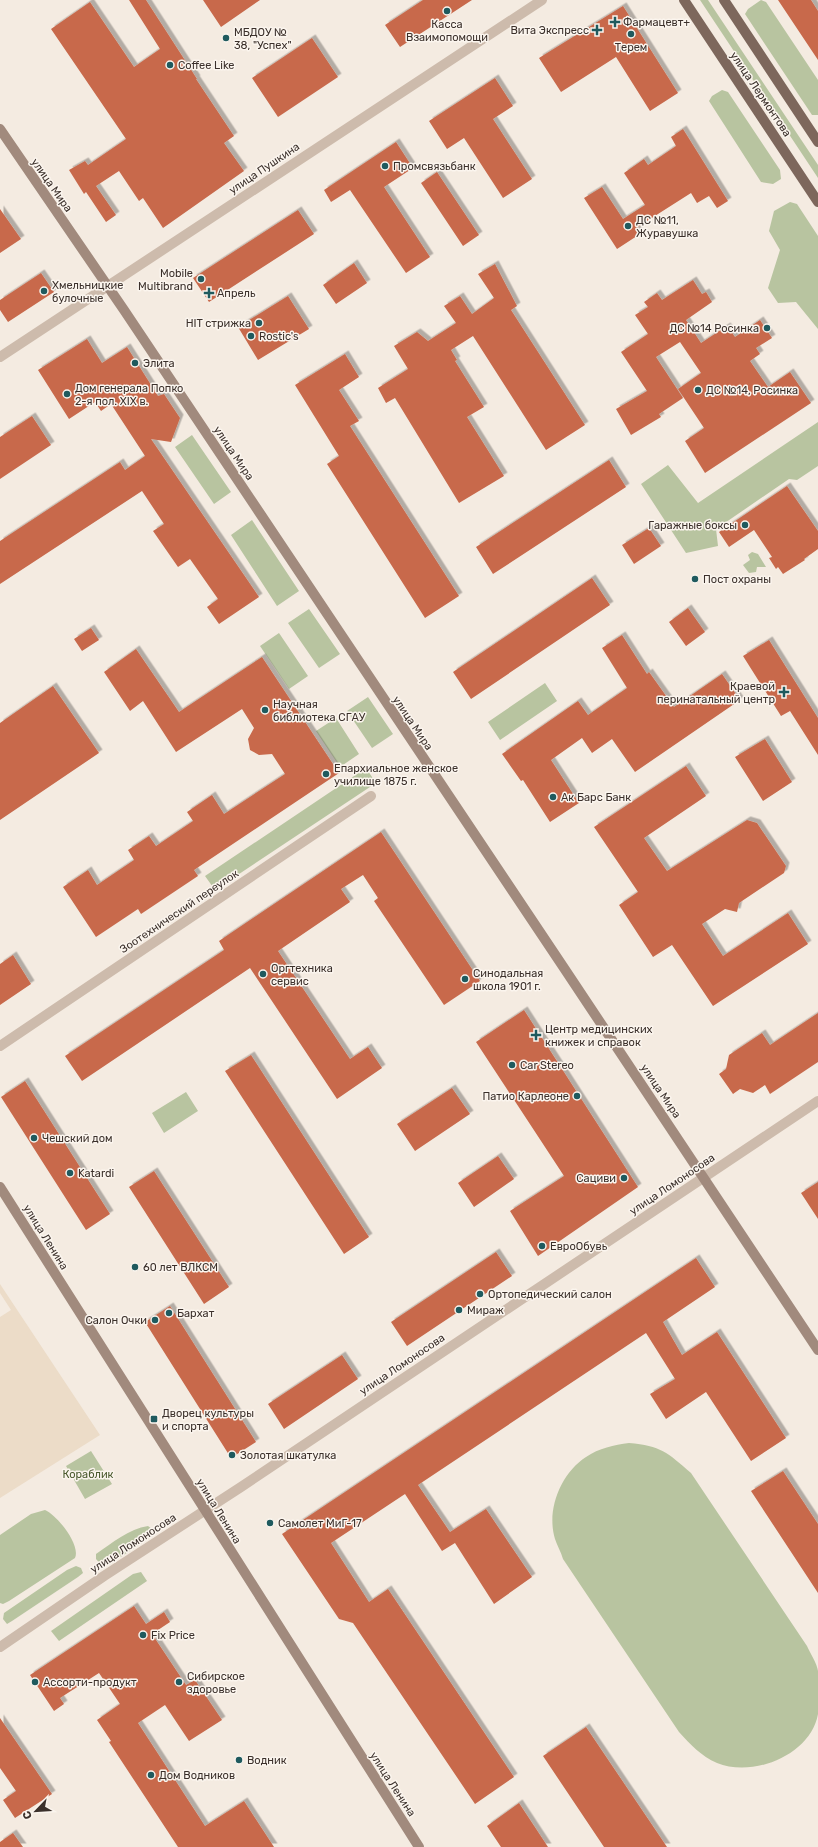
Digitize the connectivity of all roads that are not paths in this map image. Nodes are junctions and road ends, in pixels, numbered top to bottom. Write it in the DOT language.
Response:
graph roads {
  1 [pos="542,0"];
  2 [pos="684,0"];
  3 [pos="724,0"];
  4 [pos="0,129"];
  5 [pos="818,142"];
  6 [pos="818,202"];
  7 [pos="107,287"];
  8 [pos="0,357"];
  9 [pos="371,796"];
  10 [pos="0,1046"];
  11 [pos="818,1101"];
  12 [pos="704,1178"];
  13 [pos="0,1187"];
  14 [pos="818,1350"];
  15 [pos="205,1510"];
  16 [pos="0,1647"];
  17 [pos="419,1847"];
  1 -- 7 [label="street, улица Пушкина"];
  2 -- 6 [label="main road, улица Лермонтова"];
  3 -- 5 [label="main road, улица Лермонтова"];
  4 -- 7 [label="main road, улица Мира"];
  7 -- 8 [label="street, улица Пушкина"];
  7 -- 12 [label="main road, улица Мира"];
  9 -- 10 [label="street, Зоотехнический переулок"];
  11 -- 12 [label="street, улица Ломоносова"];
  12 -- 14 [label="main road, улица Мира"];
  12 -- 15 [label="street, улица Ломоносова"];
  13 -- 15 [label="main road, улица Ленина"];
  15 -- 16 [label="street, улица Ломоносова"];
  15 -- 17 [label="main road, улица Ленина"];
}
